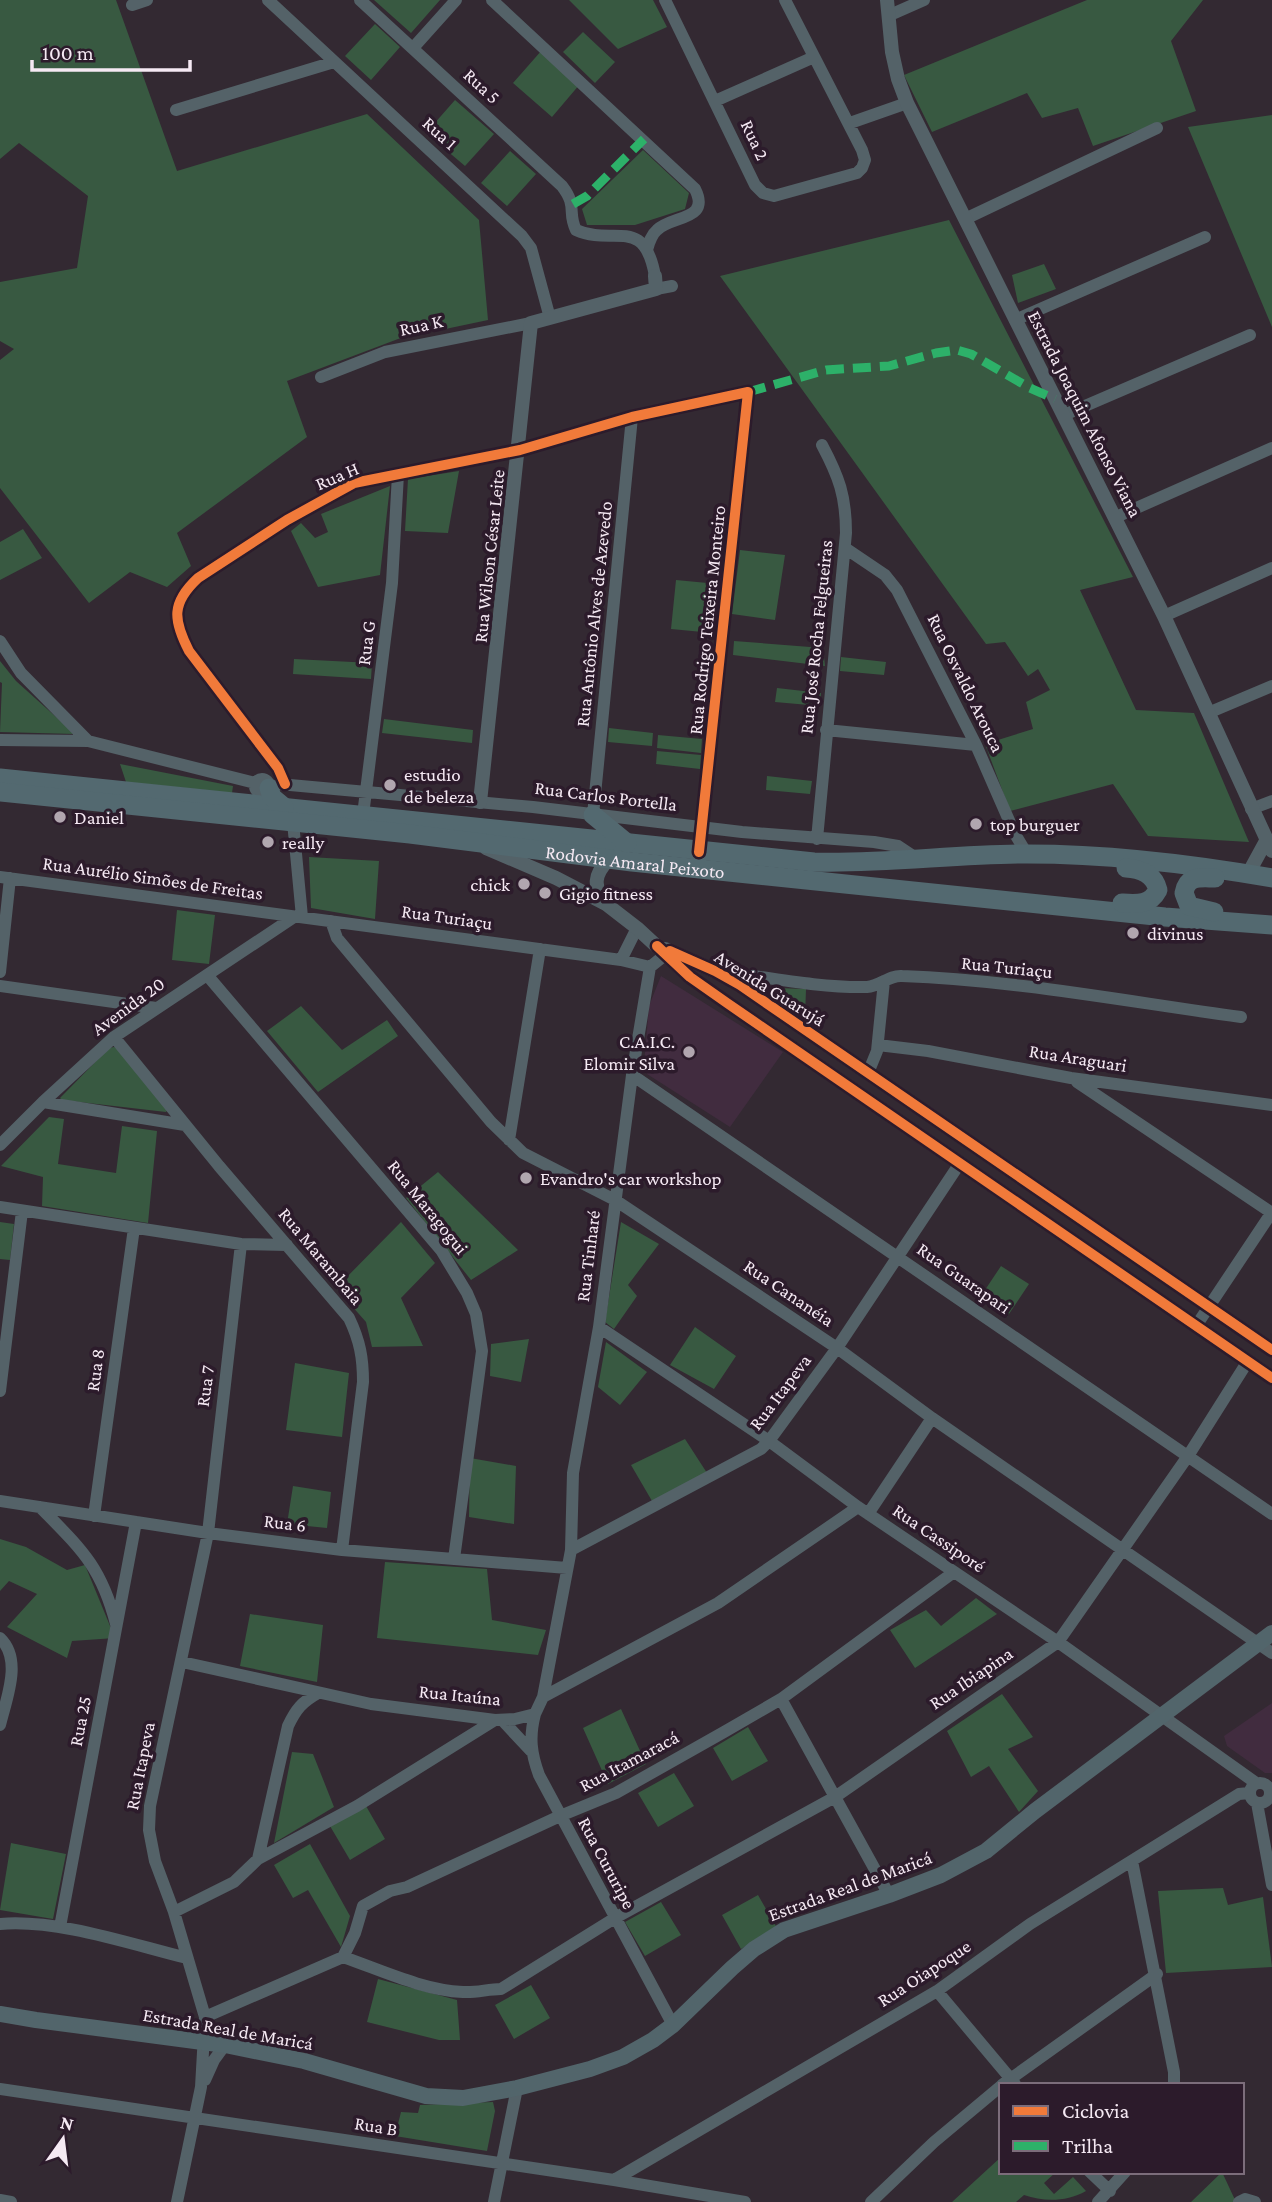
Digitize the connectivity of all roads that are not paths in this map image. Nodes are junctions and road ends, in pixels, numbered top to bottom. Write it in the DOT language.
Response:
graph roads {
  1 [pos="147,0"];
  2 [pos="268,0"];
  3 [pos="360,0"];
  4 [pos="456,0"];
  5 [pos="492,0"];
  6 [pos="665,0"];
  7 [pos="785,0"];
  8 [pos="887,0"];
  9 [pos="924,0"];
  10 [pos="132,5"];
  11 [pos="890,15"];
  12 [pos="413,48"];
  13 [pos="814,57"];
  14 [pos="334,62"];
  15 [pos="715,101"];
  16 [pos="907,103"];
  17 [pos="176,110"];
  18 [pos="850,123"];
  19 [pos="1157,128"];
  20 [pos="965,219"];
  21 [pos="1205,237"];
  22 [pos="647,250"];
  23 [pos="656,283"];
  24 [pos="672,286"];
  25 [pos="1015,320"];
  26 [pos="541,321"];
  27 [pos="1250,335"];
  28 [pos="321,377"];
  29 [pos="748,392"];
  30 [pos="1064,415"];
  31 [pos="632,417"];
  32 [pos="822,445"];
  33 [pos="1272,448"];
  34 [pos="520,450"];
  35 [pos="398,474"];
  36 [pos="1116,517"];
  37 [pos="845,548"];
  38 [pos="1272,568"];
  39 [pos="1164,616"];
  40 [pos="0,641"];
  41 [pos="1272,686"];
  42 [pos="1208,713"];
  43 [pos="826,730"];
  44 [pos="0,740"];
  45 [pos="88,741"];
  46 [pos="976,745"];
  47 [pos="0,778"];
  48 [pos="266,785"];
  49 [pos="365,791"];
  50 [pos="0,792"];
  51 [pos="1272,801"];
  52 [pos="240,802"];
  53 [pos="481,802"];
  54 [pos="1251,809"];
  55 [pos="288,815"];
  56 [pos="363,815"];
  57 [pos="593,815"];
  58 [pos="702,827"];
  59 [pos="817,839"];
  60 [pos="468,841"];
  61 [pos="628,844"];
  62 [pos="1269,846"];
  63 [pos="699,852"];
  64 [pos="1027,854"];
  65 [pos="608,860"];
  66 [pos="919,860"];
  67 [pos="895,862"];
  68 [pos="1248,874"];
  69 [pos="5,877"];
  70 [pos="1272,878"];
  71 [pos="1272,885"];
  72 [pos="968,896"];
  73 [pos="606,904"];
  74 [pos="298,917"];
  75 [pos="1272,917"];
  76 [pos="331,921"];
  77 [pos="1272,925"];
  78 [pos="638,929"];
  79 [pos="540,949"];
  80 [pos="661,951"];
  81 [pos="621,960"];
  82 [pos="650,967"];
  83 [pos="715,971"];
  84 [pos="0,972"];
  85 [pos="207,975"];
  86 [pos="770,978"];
  87 [pos="884,981"];
  88 [pos="0,986"];
  89 [pos="755,995"];
  90 [pos="156,1008"];
  91 [pos="742,1014"];
  92 [pos="1241,1017"];
  93 [pos="114,1037"];
  94 [pos="878,1045"];
  95 [pos="867,1073"];
  96 [pos="632,1075"];
  97 [pos="1071,1078"];
  98 [pos="1130,1086"];
  99 [pos="889,1087"];
  100 [pos="43,1102"];
  101 [pos="1272,1105"];
  102 [pos="876,1106"];
  103 [pos="1121,1111"];
  104 [pos="185,1125"];
  105 [pos="509,1140"];
  106 [pos="0,1145"];
  107 [pos="960,1164"];
  108 [pos="615,1200"];
  109 [pos="0,1207"];
  110 [pos="22,1210"];
  111 [pos="1272,1213"];
  112 [pos="134,1228"];
  113 [pos="241,1244"];
  114 [pos="287,1245"];
  115 [pos="897,1255"];
  116 [pos="1208,1306"];
  117 [pos="1196,1325"];
  118 [pos="598,1326"];
  119 [pos="836,1348"];
  120 [pos="1272,1350"];
  121 [pos="1248,1361"];
  122 [pos="1272,1377"];
  123 [pos="0,1391"];
  124 [pos="932,1418"];
  125 [pos="769,1441"];
  126 [pos="1188,1456"];
  127 [pos="0,1501"];
  128 [pos="40,1507"];
  129 [pos="863,1511"];
  130 [pos="1272,1514"];
  131 [pos="94,1516"];
  132 [pos="136,1522"];
  133 [pos="208,1533"];
  134 [pos="1123,1549"];
  135 [pos="342,1550"];
  136 [pos="571,1550"];
  137 [pos="454,1559"];
  138 [pos="567,1568"];
  139 [pos="954,1572"];
  140 [pos="117,1628"];
  141 [pos="0,1638"];
  142 [pos="1058,1642"];
  143 [pos="1268,1643"];
  144 [pos="181,1662"];
  145 [pos="318,1693"];
  146 [pos="543,1697"];
  147 [pos="781,1699"];
  148 [pos="535,1714"];
  149 [pos="1161,1715"];
  150 [pos="499,1720"];
  151 [pos="0,1725"];
  152 [pos="531,1751"];
  153 [pos="1254,1793"];
  154 [pos="1271,1793"];
  155 [pos="835,1797"];
  156 [pos="560,1816"];
  157 [pos="258,1859"];
  158 [pos="1132,1861"];
  159 [pos="1272,1885"];
  160 [pos="889,1895"];
  161 [pos="174,1912"];
  162 [pos="615,1918"];
  163 [pos="0,1924"];
  164 [pos="60,1927"];
  165 [pos="342,1957"];
  166 [pos="187,1958"];
  167 [pos="1157,1974"];
  168 [pos="937,1990"];
  169 [pos="0,2014"];
  170 [pos="205,2017"];
  171 [pos="673,2025"];
  172 [pos="202,2043"];
  173 [pos="225,2045"];
  174 [pos="1006,2083"];
  175 [pos="1008,2083"];
  176 [pos="1174,2083"];
  177 [pos="201,2087"];
  178 [pos="517,2088"];
  179 [pos="0,2089"];
  180 [pos="999,2090"];
  181 [pos="195,2118"];
  182 [pos="502,2164"];
  183 [pos="1092,2174"];
  184 [pos="1123,2174"];
  185 [pos="614,2180"];
  186 [pos="1110,2191"];
  187 [pos="0,2200"];
  188 [pos="11,2202"];
  189 [pos="177,2202"];
  190 [pos="494,2202"];
  191 [pos="746,2202"];
  192 [pos="871,2202"];
  193 [pos="1098,2202"];
  194 [pos="1239,2202"];
  195 [pos="1255,2202"];
  1 -- 10 [label="street"];
  2 -- 14 [label="street, Rua 1"];
  3 -- 12 [label="street, Rua 5"];
  4 -- 12 [label="street"];
  5 -- 22 [label="street"];
  6 -- 15 [label="street, Rua 2"];
  7 -- 13 [label="street"];
  8 -- 11 [label="street, Estrada Joaquim Afonso Viana"];
  9 -- 11 [label="street"];
  11 -- 16 [label="street, Estrada Joaquim Afonso Viana"];
  12 -- 22 [label="street, Rua 5"];
  13 -- 15 [label="street"];
  13 -- 18 [label="street"];
  14 -- 17 [label="street"];
  14 -- 26 [label="street, Rua 1"];
  15 -- 18 [label="street, Rua 2"];
  16 -- 18 [label="street"];
  16 -- 20 [label="street, Estrada Joaquim Afonso Viana"];
  19 -- 20 [label="street"];
  20 -- 25 [label="street, Estrada Joaquim Afonso Viana"];
  21 -- 25 [label="street"];
  22 -- 23 [label="street"];
  23 -- 24 [label="street, Rua K"];
  23 -- 26 [label="street, Rua K"];
  25 -- 30 [label="street, Estrada Joaquim Afonso Viana"];
  26 -- 28 [label="street, Rua K"];
  26 -- 34 [label="street, Rua Wilson César Leite"];
  27 -- 30 [label="street"];
  29 -- 31 [label="street, Rua H"];
  29 -- 58 [label="street, Rua Rodrigo Teixeira Monteiro"];
  30 -- 36 [label="street, Estrada Joaquim Afonso Viana"];
  31 -- 34 [label="street, Rua H"];
  31 -- 57 [label="street, Rua Antônio Alves de Azevedo"];
  32 -- 37 [label="street, Rua José Rocha Felgueiras"];
  33 -- 36 [label="street"];
  34 -- 35 [label="street, Rua H"];
  34 -- 53 [label="street, Rua Wilson César Leite"];
  35 -- 48 [label="street, Rua H"];
  35 -- 49 [label="street, Rua G"];
  36 -- 39 [label="street, Estrada Joaquim Afonso Viana"];
  37 -- 43 [label="street, Rua José Rocha Felgueiras"];
  37 -- 46 [label="street, Rua Osvaldo Arouca"];
  38 -- 39 [label="street"];
  39 -- 42 [label="street, Estrada Joaquim Afonso Viana"];
  40 -- 45 [label="street"];
  41 -- 42 [label="street"];
  42 -- 54 [label="street, Estrada Joaquim Afonso Viana"];
  43 -- 46 [label="street"];
  43 -- 59 [label="street, Rua José Rocha Felgueiras"];
  44 -- 45 [label="street, Rua Carlos Portella"];
  45 -- 48 [label="street, Rua Carlos Portella"];
  46 -- 64 [label="street, Rua Osvaldo Arouca"];
  47 -- 52 [label="highway, Rodovia Amaral Peixoto"];
  48 -- 49 [label="street, Rua Carlos Portella"];
  48 -- 52 [label="highway"];
  48 -- 55 [label="highway"];
  49 -- 53 [label="street, Rua Carlos Portella"];
  49 -- 56 [label="street, Rua G"];
  50 -- 55 [label="highway, Rodovia Amaral Peixoto"];
  51 -- 54 [label="street"];
  52 -- 55 [label="highway, Rodovia Amaral Peixoto"];
  53 -- 57 [label="street, Rua Carlos Portella"];
  54 -- 62 [label="street, Estrada Joaquim Afonso Viana"];
  55 -- 56 [label="highway, Rodovia Amaral Peixoto"];
  55 -- 60 [label="highway, Rodovia Amaral Peixoto"];
  55 -- 74 [label="street"];
  56 -- 61 [label="highway, Rodovia Amaral Peixoto"];
  57 -- 58 [label="street, Rua Carlos Portella"];
  57 -- 61 [label="highway"];
  58 -- 59 [label="street, Rua Carlos Portella"];
  58 -- 63 [label="street, Rua Rodrigo Teixeira Monteiro"];
  59 -- 66 [label="street, Rua Carlos Portella"];
  60 -- 65 [label="highway, Rodovia Amaral Peixoto"];
  60 -- 73 [label="street, Avenida Guarujá"];
  61 -- 63 [label="highway, Rodovia Amaral Peixoto"];
  62 -- 68 [label="street, Estrada Joaquim Afonso Viana"];
  63 -- 67 [label="highway, Rodovia Amaral Peixoto"];
  64 -- 66 [label="highway, Rodovia Amaral Peixoto"];
  64 -- 68 [label="highway, Rodovia Amaral Peixoto"];
  65 -- 72 [label="highway, Rodovia Amaral Peixoto"];
  65 -- 73 [label="street"];
  66 -- 67 [label="highway, Rodovia Amaral Peixoto"];
  67 -- 72 [label="highway"];
  68 -- 70 [label="highway, Rodovia Amaral Peixoto"];
  69 -- 74 [label="street, Rua Aurélio Simões de Freitas"];
  69 -- 84 [label="street"];
  71 -- 75 [label="highway"];
  72 -- 77 [label="highway, Rodovia Amaral Peixoto"];
  73 -- 78 [label="street, Avenida Guarujá"];
  74 -- 76 [label="street, Rua Turiaçu"];
  74 -- 85 [label="street, Avenida 20"];
  76 -- 79 [label="street, Rua Turiaçu"];
  76 -- 105 [label="street, Rua Cananéia"];
  78 -- 80 [label="street, Avenida Guarujá"];
  78 -- 81 [label="street"];
  79 -- 81 [label="street, Rua Turiaçu"];
  79 -- 105 [label="street"];
  80 -- 82 [label="street"];
  80 -- 83 [label="street, Avenida Guarujá"];
  80 -- 91 [label="street, Avenida Guarujá"];
  81 -- 82 [label="street, Rua Turiaçu"];
  82 -- 96 [label="street, Rua Tinharé"];
  83 -- 86 [label="street, Rua Turiaçu"];
  83 -- 89 [label="street, Avenida Guarujá"];
  85 -- 90 [label="street, Avenida 20"];
  85 -- 137 [label="street, Rua Maragogui"];
  86 -- 87 [label="street, Rua Turiaçu"];
  86 -- 89 [label="street"];
  87 -- 92 [label="street, Rua Turiaçu"];
  87 -- 94 [label="street"];
  88 -- 90 [label="street"];
  89 -- 91 [label="street"];
  89 -- 95 [label="street, Avenida Guarujá"];
  90 -- 93 [label="street, Avenida 20"];
  91 -- 102 [label="street, Avenida Guarujá"];
  93 -- 100 [label="street, Avenida 20"];
  93 -- 104 [label="street, Rua Marambaia"];
  94 -- 95 [label="street"];
  94 -- 97 [label="street, Rua Araguari"];
  95 -- 99 [label="street, Avenida Guarujá"];
  96 -- 108 [label="street, Rua Tinharé"];
  96 -- 115 [label="street, Rua Guarapari"];
  97 -- 98 [label="street, Rua Araguari"];
  97 -- 103 [label="street"];
  98 -- 101 [label="street, Rua Araguari"];
  98 -- 103 [label="street"];
  99 -- 102 [label="street"];
  99 -- 116 [label="street, Avenida Guarujá"];
  100 -- 104 [label="street"];
  100 -- 106 [label="street, Avenida 20"];
  102 -- 107 [label="street, Avenida Guarujá"];
  103 -- 111 [label="street"];
  104 -- 114 [label="street, Rua Marambaia"];
  105 -- 108 [label="street, Rua Cananéia"];
  107 -- 115 [label="street, Rua Itapeva"];
  107 -- 117 [label="street, Avenida Guarujá"];
  108 -- 118 [label="street, Rua Tinharé"];
  108 -- 119 [label="street, Rua Cananéia"];
  109 -- 110 [label="street"];
  110 -- 112 [label="street"];
  110 -- 123 [label="street"];
  111 -- 116 [label="street"];
  112 -- 113 [label="street"];
  112 -- 131 [label="street, Rua 8"];
  113 -- 114 [label="street"];
  113 -- 133 [label="street, Rua 7"];
  114 -- 135 [label="street, Rua Marambaia"];
  115 -- 119 [label="street, Rua Itapeva"];
  115 -- 126 [label="street, Rua Guarapari"];
  116 -- 117 [label="street"];
  116 -- 120 [label="street, Avenida Guarujá"];
  117 -- 121 [label="street, Avenida Guarujá"];
  118 -- 125 [label="street, Rua Cassiporé"];
  118 -- 136 [label="street, Rua Tinharé"];
  119 -- 124 [label="street, Rua Cananéia"];
  119 -- 125 [label="street, Rua Itapeva"];
  121 -- 122 [label="street, Avenida Guarujá"];
  121 -- 126 [label="street, Rua Ibiapina"];
  124 -- 129 [label="street"];
  124 -- 134 [label="street, Rua Cananéia"];
  125 -- 129 [label="street, Rua Cassiporé"];
  125 -- 136 [label="street, Rua Itapeva"];
  126 -- 130 [label="street, Rua Guarapari"];
  126 -- 134 [label="street, Rua Ibiapina"];
  127 -- 128 [label="street, Rua 6"];
  128 -- 131 [label="street, Rua 6"];
  128 -- 140 [label="street"];
  129 -- 139 [label="street, Rua Cassiporé"];
  129 -- 146 [label="street"];
  131 -- 132 [label="street, Rua 6"];
  132 -- 133 [label="street, Rua 6"];
  132 -- 140 [label="street, Rua 25"];
  133 -- 135 [label="street, Rua 6"];
  133 -- 144 [label="street, Rua Itapeva"];
  134 -- 142 [label="street, Rua Ibiapina"];
  134 -- 143 [label="street, Rua Cananéia"];
  135 -- 137 [label="street, Rua 6"];
  136 -- 138 [label="street"];
  137 -- 138 [label="street, Rua 6"];
  138 -- 146 [label="street"];
  139 -- 142 [label="street, Rua Cassiporé"];
  139 -- 147 [label="street, Rua Itamaracá"];
  140 -- 164 [label="street, Rua 25"];
  141 -- 151 [label="street"];
  142 -- 149 [label="street, Rua Cassiporé"];
  142 -- 155 [label="street, Rua Ibiapina"];
  143 -- 149 [label="main road, Estrada Real de Maricá"];
  144 -- 145 [label="street"];
  144 -- 161 [label="street, Rua Itapeva"];
  145 -- 150 [label="street, Rua Itaúna"];
  145 -- 157 [label="street"];
  146 -- 148 [label="street"];
  147 -- 155 [label="street"];
  147 -- 156 [label="street, Rua Itamaracá"];
  148 -- 150 [label="street, Rua Itaúna"];
  148 -- 152 [label="street, Rua Cururipe"];
  149 -- 153 [label="street, Rua Cassiporé"];
  149 -- 160 [label="main road, Estrada Real de Maricá"];
  150 -- 152 [label="street"];
  150 -- 157 [label="street"];
  152 -- 156 [label="street, Rua Cururipe"];
  153 -- 154 [label="street"];
  153 -- 158 [label="street, Rua Oiapoque"];
  153 -- 159 [label="street"];
  155 -- 160 [label="street"];
  155 -- 162 [label="street, Rua Ibiapina"];
  156 -- 162 [label="street, Rua Cururipe"];
  156 -- 165 [label="street, Rua Itamaracá"];
  157 -- 161 [label="street"];
  158 -- 167 [label="street"];
  158 -- 168 [label="street, Rua Oiapoque"];
  160 -- 171 [label="main road, Estrada Real de Maricá"];
  161 -- 166 [label="street, Rua Itapeva"];
  162 -- 165 [label="street, Rua Ibiapina"];
  162 -- 171 [label="street, Rua Cururipe"];
  163 -- 164 [label="street"];
  164 -- 166 [label="street"];
  165 -- 170 [label="street"];
  166 -- 170 [label="street, Rua Itapeva"];
  167 -- 175 [label="street"];
  167 -- 176 [label="street"];
  168 -- 174 [label="street"];
  168 -- 185 [label="street, Rua Oiapoque"];
  169 -- 172 [label="main road, Estrada Real de Maricá"];
  170 -- 172 [label="street, Rua Itapeva"];
  171 -- 178 [label="main road, Estrada Real de Maricá"];
  172 -- 173 [label="main road, Estrada Real de Maricá"];
  172 -- 177 [label="street"];
  173 -- 177 [label="street"];
  173 -- 178 [label="main road, Estrada Real de Maricá"];
  177 -- 181 [label="street"];
  178 -- 182 [label="street"];
  179 -- 181 [label="street, Rua B"];
  180 -- 192 [label="street"];
  181 -- 182 [label="street, Rua B"];
  181 -- 189 [label="street"];
  182 -- 185 [label="street, Rua B"];
  182 -- 190 [label="street"];
  183 -- 186 [label="street"];
  184 -- 186 [label="street"];
  185 -- 191 [label="street, Rua B"];
  186 -- 193 [label="street"];
  187 -- 188 [label="street"];
  194 -- 195 [label="street"];
}
